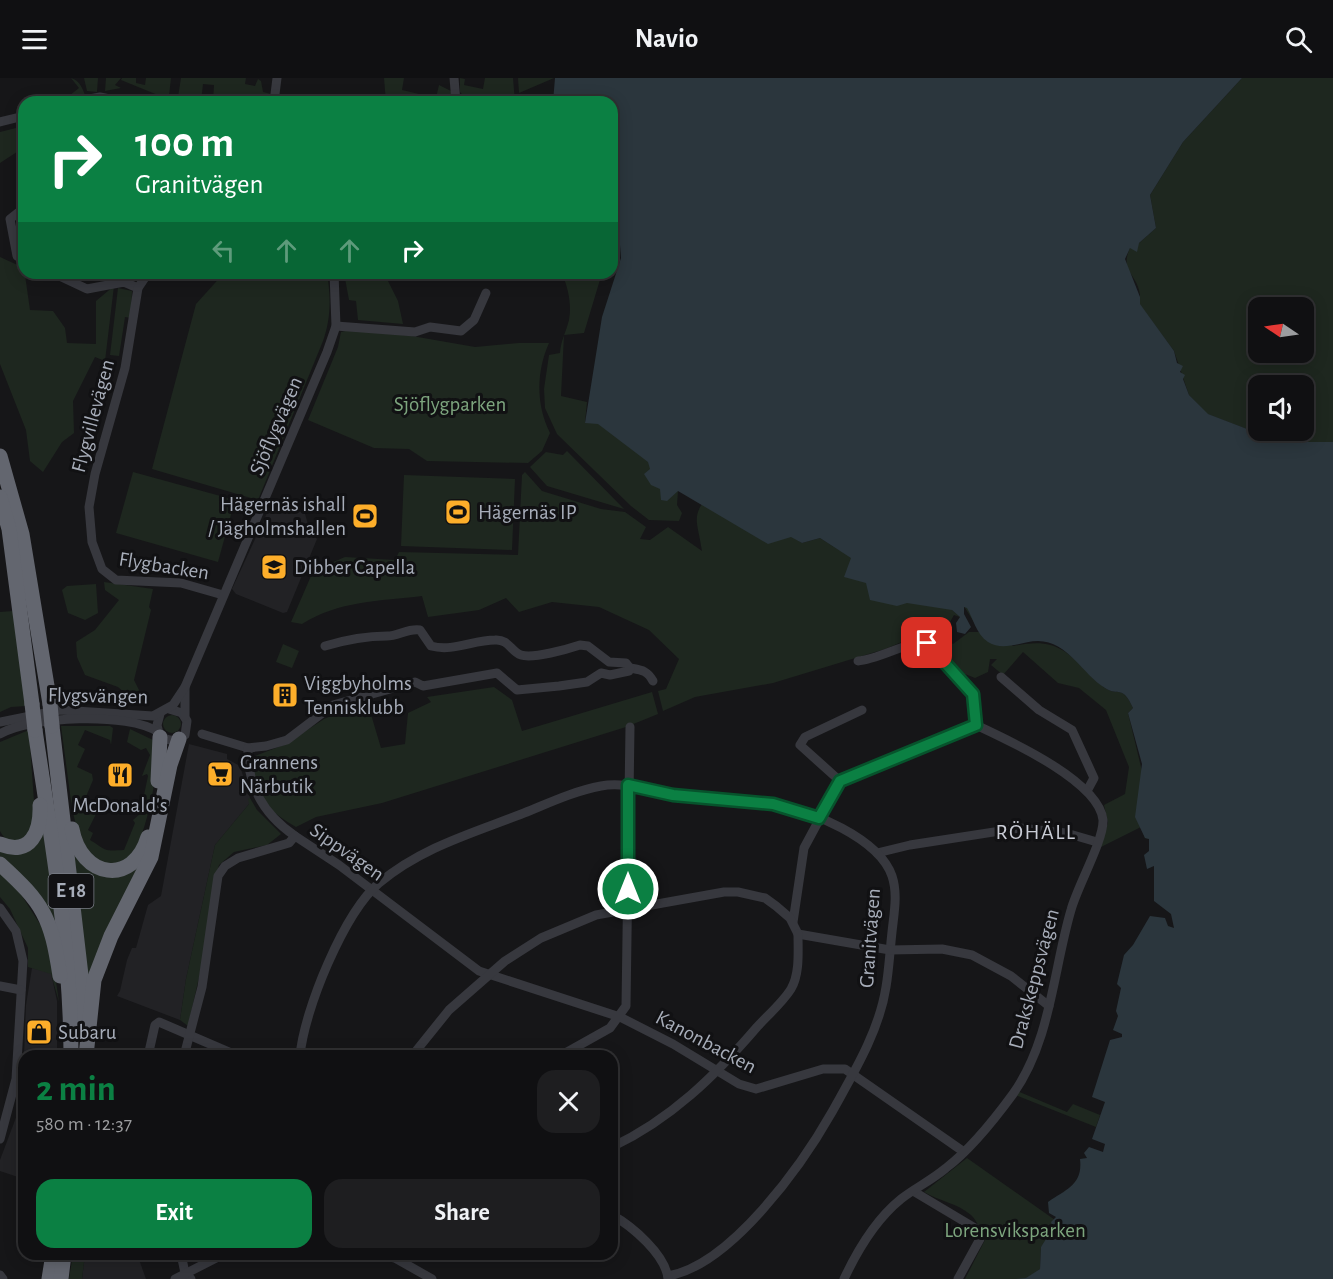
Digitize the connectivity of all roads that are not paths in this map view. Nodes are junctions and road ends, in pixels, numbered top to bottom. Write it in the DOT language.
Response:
graph roads {
  1 [pos="277,78"];
  2 [pos="454,78"];
  3 [pos="275,96"];
  4 [pos="456,96"];
  5 [pos="18,118"];
  6 [pos="0,122"];
  7 [pos="18,213"];
  8 [pos="18,256"];
  9 [pos="66,279"];
  10 [pos="144,279"];
  11 [pos="335,279"];
  12 [pos="138,288"];
  13 [pos="486,293"];
  14 [pos="336,326"];
  15 [pos="0,456"];
  16 [pos="0,498"];
  17 [pos="102,569"];
  18 [pos="223,595"];
  19 [pos="325,646"];
  20 [pos="858,662"];
  21 [pos="630,669"];
  22 [pos="1001,677"];
  23 [pos="653,681"];
  24 [pos="185,687"];
  25 [pos="862,710"];
  26 [pos="164,711"];
  27 [pos="186,718"];
  28 [pos="0,722"];
  29 [pos="976,725"];
  30 [pos="52,726"];
  31 [pos="630,727"];
  32 [pos="35,730"];
  33 [pos="0,734"];
  34 [pos="202,734"];
  35 [pos="160,737"];
  36 [pos="182,737"];
  37 [pos="248,748"];
  38 [pos="840,781"];
  39 [pos="628,785"];
  40 [pos="1087,791"];
  41 [pos="819,818"];
  42 [pos="295,836"];
  43 [pos="1097,842"];
  44 [pos="0,844"];
  45 [pos="877,853"];
  46 [pos="0,864"];
  47 [pos="372,890"];
  48 [pos="0,908"];
  49 [pos="628,910"];
  50 [pos="793,922"];
  51 [pos="798,934"];
  52 [pos="890,950"];
  53 [pos="487,975"];
  54 [pos="0,986"];
  55 [pos="21,990"];
  56 [pos="1049,1006"];
  57 [pos="620,1017"];
  58 [pos="189,1034"];
  59 [pos="65,1050"];
  60 [pos="71,1050"];
  61 [pos="79,1050"];
  62 [pos="87,1050"];
  63 [pos="150,1050"];
  64 [pos="185,1050"];
  65 [pos="225,1050"];
  66 [pos="301,1050"];
  67 [pos="416,1050"];
  68 [pos="571,1050"];
  69 [pos="854,1072"];
  70 [pos="718,1073"];
  71 [pos="0,1139"];
  72 [pos="618,1144"];
  73 [pos="964,1152"];
  74 [pos="912,1191"];
  75 [pos="618,1218"];
  76 [pos="52,1260"];
  77 [pos="63,1260"];
  78 [pos="183,1260"];
  79 [pos="214,1260"];
  80 [pos="399,1260"];
  81 [pos="0,1275"];
  82 [pos="188,1276"];
  83 [pos="668,1278"];
  84 [pos="3,1279"];
  85 [pos="49,1279"];
  86 [pos="61,1279"];
  87 [pos="175,1279"];
  88 [pos="432,1279"];
  89 [pos="844,1279"];
  90 [pos="958,1279"];
  1 -- 3 [label="street"];
  2 -- 4 [label="street"];
  5 -- 6 [label="street"];
  7 -- 8 [label="street"];
  9 -- 12 [label="street"];
  10 -- 12 [label="street, Flygvillevägen"];
  11 -- 14 [label="street, Sjöflygvägen"];
  12 -- 17 [label="street, Flygvillevägen"];
  13 -- 14 [label="street"];
  14 -- 18 [label="street, Sjöflygvägen"];
  15 -- 30 [label="highway, E 18, bridge"];
  16 -- 32 [label="highway, E 18, bridge"];
  17 -- 18 [label="street, Flygbacken"];
  18 -- 24 [label="street, Sjöflygvägen"];
  19 -- 21 [label="street"];
  20 -- 29 [label="street"];
  21 -- 23 [label="street"];
  21 -- 37 [label="street"];
  22 -- 40 [label="street"];
  24 -- 26 [label="street, Sjöflygvägen"];
  24 -- 27 [label="street, Sjöflygvägen"];
  25 -- 38 [label="street"];
  26 -- 27 [label="street"];
  26 -- 28 [label="street, Flygsvängen"];
  26 -- 35 [label="street"];
  27 -- 34 [label="street"];
  27 -- 36 [label="street"];
  29 -- 38 [label="street"];
  29 -- 40 [label="street, Drakskeppsvägen"];
  30 -- 35 [label="highway"];
  30 -- 61 [label="highway, E 18"];
  31 -- 39 [label="street"];
  32 -- 44 [label="highway"];
  32 -- 60 [label="highway, E 18"];
  33 -- 35 [label="street, Flygsvängen"];
  34 -- 36 [label="street"];
  34 -- 37 [label="street"];
  35 -- 36 [label="street"];
  36 -- 62 [label="highway"];
  37 -- 42 [label="street"];
  38 -- 41 [label="street"];
  39 -- 41 [label="street, Granitvägen"];
  39 -- 47 [label="street, Granitvägen"];
  39 -- 49 [label="street"];
  40 -- 43 [label="street, Drakskeppsvägen"];
  41 -- 45 [label="street, Granitvägen"];
  41 -- 50 [label="street"];
  42 -- 47 [label="street, Sippvägen"];
  42 -- 58 [label="street, Sippvägen"];
  43 -- 45 [label="street"];
  43 -- 56 [label="street, Drakskeppsvägen"];
  45 -- 52 [label="street, Granitvägen"];
  46 -- 59 [label="highway"];
  47 -- 53 [label="street, Sippvägen"];
  47 -- 66 [label="street, Granitvägen"];
  48 -- 55 [label="street"];
  49 -- 50 [label="street"];
  49 -- 53 [label="street"];
  49 -- 57 [label="street"];
  50 -- 51 [label="street"];
  51 -- 52 [label="street"];
  51 -- 70 [label="street"];
  52 -- 56 [label="street"];
  52 -- 69 [label="street, Granitvägen"];
  53 -- 57 [label="street, Sippvägen"];
  53 -- 67 [label="street"];
  54 -- 55 [label="street"];
  55 -- 71 [label="street"];
  56 -- 73 [label="street, Drakskeppsvägen"];
  57 -- 68 [label="street"];
  57 -- 70 [label="street, Kanonbacken"];
  58 -- 63 [label="street"];
  58 -- 64 [label="street, Sippvägen"];
  58 -- 65 [label="street"];
  69 -- 70 [label="street, Kanonbacken"];
  69 -- 73 [label="street"];
  69 -- 83 [label="street, Granitvägen"];
  70 -- 72 [label="street"];
  73 -- 74 [label="street, Drakskeppsvägen"];
  74 -- 89 [label="street, Drakskeppsvägen"];
  74 -- 90 [label="street"];
  75 -- 83 [label="street"];
  76 -- 85 [label="highway"];
  77 -- 86 [label="highway"];
  78 -- 82 [label="street"];
  79 -- 82 [label="street"];
  80 -- 88 [label="street"];
  81 -- 84 [label="street"];
  82 -- 87 [label="street"];
}
